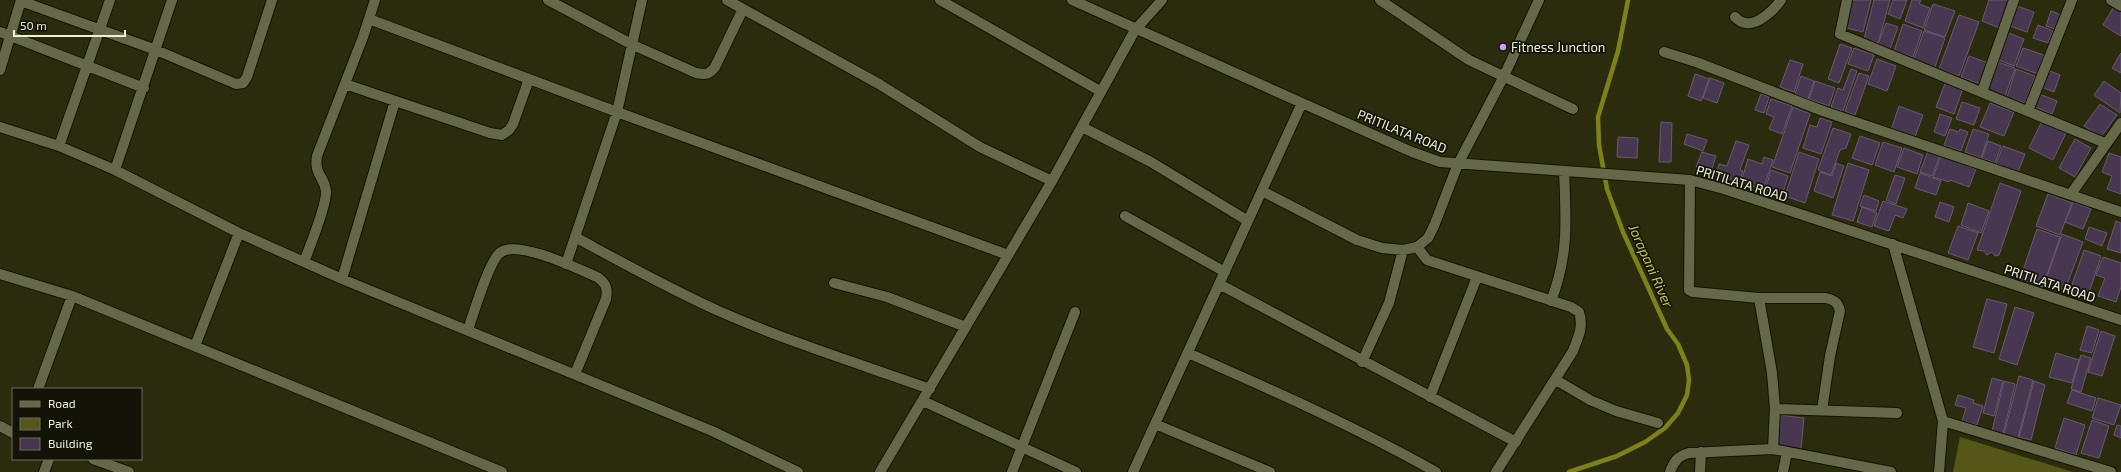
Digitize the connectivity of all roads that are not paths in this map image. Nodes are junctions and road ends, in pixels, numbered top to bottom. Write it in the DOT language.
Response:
graph roads {
  1 [pos="110,0"];
  2 [pos="172,0"];
  3 [pos="272,0"];
  4 [pos="375,0"];
  5 [pos="548,0"];
  6 [pos="642,0"];
  7 [pos="727,0"];
  8 [pos="940,0"];
  9 [pos="1072,0"];
  10 [pos="1162,0"];
  11 [pos="1380,0"];
  12 [pos="1540,0"];
  13 [pos="1781,0"];
  14 [pos="1847,0"];
  15 [pos="2014,0"];
  16 [pos="2072,0"];
  17 [pos="2111,0"];
  18 [pos="21,1"];
  19 [pos="2121,6"];
  20 [pos="743,10"];
  21 [pos="1735,17"];
  22 [pos="369,19"];
  23 [pos="99,30"];
  24 [pos="1135,30"];
  25 [pos="5,33"];
  26 [pos="633,45"];
  27 [pos="156,50"];
  28 [pos="1664,52"];
  29 [pos="87,65"];
  30 [pos="0,70"];
  31 [pos="1504,76"];
  32 [pos="529,79"];
  33 [pos="345,84"];
  34 [pos="144,88"];
  35 [pos="1100,91"];
  36 [pos="1982,92"];
  37 [pos="395,101"];
  38 [pos="1302,103"];
  39 [pos="1573,109"];
  40 [pos="2028,111"];
  41 [pos="617,112"];
  42 [pos="2121,123"];
  43 [pos="0,127"];
  44 [pos="1082,127"];
  45 [pos="2105,143"];
  46 [pos="59,146"];
  47 [pos="1458,164"];
  48 [pos="115,170"];
  49 [pos="1568,171"];
  50 [pos="1690,180"];
  51 [pos="1052,181"];
  52 [pos="1262,191"];
  53 [pos="2071,194"];
  54 [pos="2121,212"];
  55 [pos="1125,216"];
  56 [pos="1248,221"];
  57 [pos="239,233"];
  58 [pos="575,236"];
  59 [pos="1893,244"];
  60 [pos="1417,247"];
  61 [pos="1403,250"];
  62 [pos="1008,255"];
  63 [pos="304,262"];
  64 [pos="566,264"];
  65 [pos="1225,272"];
  66 [pos="0,274"];
  67 [pos="1477,277"];
  68 [pos="342,279"];
  69 [pos="834,283"];
  70 [pos="1219,284"];
  71 [pos="72,296"];
  72 [pos="1759,298"];
  73 [pos="1551,301"];
  74 [pos="1075,312"];
  75 [pos="2121,320"];
  76 [pos="966,327"];
  77 [pos="468,330"];
  78 [pos="195,346"];
  79 [pos="1188,353"];
  80 [pos="1362,362"];
  81 [pos="575,374"];
  82 [pos="1556,380"];
  83 [pos="38,388"];
  84 [pos="930,389"];
  85 [pos="1430,397"];
  86 [pos="923,401"];
  87 [pos="1775,409"];
  88 [pos="1822,410"];
  89 [pos="1897,414"];
  90 [pos="1943,421"];
  91 [pos="1658,423"];
  92 [pos="1155,424"];
  93 [pos="0,426"];
  94 [pos="12,432"];
  95 [pos="1516,442"];
  96 [pos="1022,447"];
  97 [pos="1772,449"];
  98 [pos="1701,452"];
  99 [pos="1787,452"];
  100 [pos="49,460"];
  101 [pos="95,460"];
  102 [pos="107,468"];
  103 [pos="44,472"];
  104 [pos="129,472"];
  105 [pos="502,472"];
  106 [pos="798,472"];
  107 [pos="880,472"];
  108 [pos="1012,472"];
  109 [pos="1076,472"];
  110 [pos="1134,472"];
  111 [pos="1270,472"];
  112 [pos="1436,472"];
  113 [pos="1496,472"];
  114 [pos="1670,472"];
  115 [pos="1700,472"];
  116 [pos="1783,472"];
  117 [pos="1891,472"];
  118 [pos="1939,472"];
  119 [pos="2111,472"];
  1 -- 23 [label="street"];
  2 -- 27 [label="street"];
  3 -- 27 [label="street"];
  4 -- 22 [label="street"];
  5 -- 26 [label="street"];
  6 -- 26 [label="street"];
  7 -- 20 [label="street"];
  8 -- 35 [label="street"];
  9 -- 24 [label="street, PRITILATA ROAD"];
  10 -- 24 [label="street"];
  11 -- 31 [label="street"];
  12 -- 31 [label="street"];
  13 -- 21 [label="street"];
  14 -- 36 [label="street"];
  15 -- 36 [label="street"];
  16 -- 40 [label="street"];
  17 -- 19 [label="street"];
  18 -- 23 [label="street"];
  18 -- 25 [label="street"];
  20 -- 26 [label="street"];
  20 -- 51 [label="street"];
  22 -- 32 [label="street"];
  22 -- 33 [label="street"];
  23 -- 27 [label="street"];
  23 -- 29 [label="street"];
  24 -- 35 [label="street"];
  24 -- 38 [label="street, PRITILATA ROAD"];
  25 -- 29 [label="street"];
  25 -- 30 [label="street"];
  26 -- 41 [label="street"];
  27 -- 34 [label="street"];
  28 -- 53 [label="street"];
  29 -- 34 [label="street"];
  29 -- 46 [label="street"];
  31 -- 39 [label="street"];
  31 -- 47 [label="street"];
  32 -- 37 [label="street"];
  32 -- 41 [label="street"];
  33 -- 37 [label="street"];
  33 -- 63 [label="street"];
  34 -- 48 [label="street"];
  35 -- 44 [label="street"];
  36 -- 40 [label="street"];
  37 -- 68 [label="street"];
  38 -- 47 [label="street, PRITILATA ROAD"];
  38 -- 52 [label="street"];
  40 -- 45 [label="street"];
  41 -- 58 [label="street"];
  41 -- 62 [label="street"];
  42 -- 45 [label="street"];
  43 -- 46 [label="street"];
  44 -- 51 [label="street"];
  44 -- 56 [label="street"];
  45 -- 53 [label="street"];
  46 -- 48 [label="street"];
  47 -- 49 [label="street, PRITILATA ROAD"];
  47 -- 60 [label="street"];
  48 -- 57 [label="street"];
  49 -- 50 [label="street, PRITILATA ROAD"];
  49 -- 73 [label="street"];
  50 -- 59 [label="street, PRITILATA ROAD"];
  50 -- 72 [label="street"];
  51 -- 62 [label="street"];
  52 -- 56 [label="street"];
  52 -- 61 [label="street"];
  53 -- 54 [label="street"];
  55 -- 65 [label="street"];
  56 -- 65 [label="street"];
  57 -- 63 [label="street"];
  57 -- 78 [label="street"];
  58 -- 64 [label="street"];
  58 -- 84 [label="street"];
  59 -- 75 [label="street, PRITILATA ROAD"];
  59 -- 90 [label="street"];
  60 -- 61 [label="street"];
  60 -- 67 [label="street"];
  61 -- 80 [label="street"];
  62 -- 76 [label="street"];
  63 -- 68 [label="street"];
  64 -- 77 [label="street"];
  64 -- 81 [label="street"];
  65 -- 70 [label="street"];
  66 -- 71 [label="street"];
  67 -- 73 [label="street"];
  67 -- 85 [label="street"];
  68 -- 77 [label="street"];
  69 -- 76 [label="street"];
  70 -- 79 [label="street"];
  70 -- 80 [label="street"];
  71 -- 78 [label="street"];
  71 -- 83 [label="street"];
  72 -- 87 [label="street"];
  72 -- 88 [label="street"];
  73 -- 82 [label="street"];
  74 -- 96 [label="street"];
  76 -- 84 [label="street"];
  77 -- 81 [label="street"];
  78 -- 105 [label="street"];
  79 -- 92 [label="street"];
  79 -- 112 [label="street"];
  80 -- 85 [label="street"];
  81 -- 106 [label="street"];
  82 -- 91 [label="street"];
  82 -- 95 [label="street"];
  84 -- 86 [label="street"];
  85 -- 95 [label="street"];
  86 -- 96 [label="street"];
  86 -- 107 [label="street"];
  87 -- 88 [label="street"];
  87 -- 97 [label="street"];
  88 -- 89 [label="street"];
  90 -- 118 [label="street"];
  90 -- 119 [label="street"];
  92 -- 110 [label="street"];
  92 -- 111 [label="street"];
  93 -- 94 [label="street"];
  95 -- 113 [label="street"];
  96 -- 108 [label="street"];
  96 -- 109 [label="street"];
  97 -- 98 [label="street"];
  97 -- 99 [label="street"];
  98 -- 114 [label="street"];
  98 -- 115 [label="street"];
  99 -- 116 [label="street"];
  99 -- 117 [label="street"];
  100 -- 103 [label="street"];
  101 -- 102 [label="street"];
  102 -- 104 [label="street"];
}
